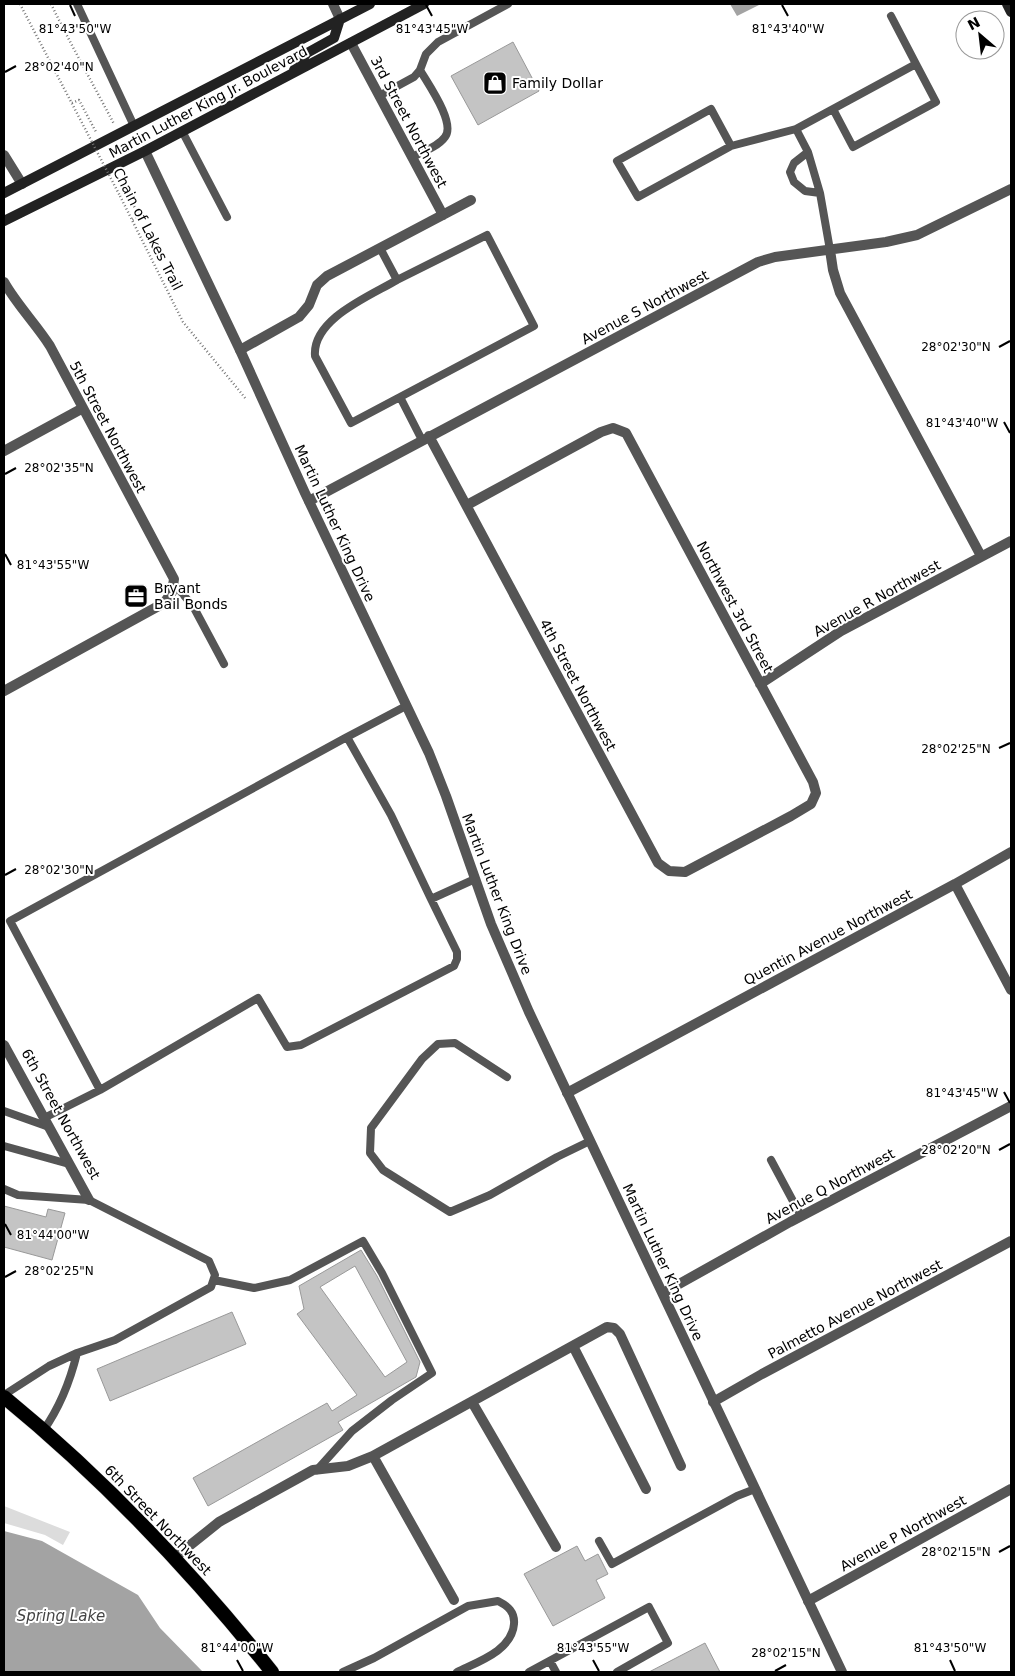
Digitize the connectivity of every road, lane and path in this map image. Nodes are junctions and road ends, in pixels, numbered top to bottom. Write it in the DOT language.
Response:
graph roads {
  1 [pos="20,4"];
  2 [pos="51,4"];
  3 [pos="77,4"];
  4 [pos="332,4"];
  5 [pos="370,4"];
  6 [pos="424,4"];
  7 [pos="508,4"];
  8 [pos="1007,4"];
  9 [pos="1011,12"];
  10 [pos="891,16"];
  11 [pos="340,19"];
  12 [pos="351,43"];
  13 [pos="916,64"];
  14 [pos="420,70"];
  15 [pos="292,73"];
  16 [pos="379,96"];
  17 [pos="72,104"];
  18 [pos="833,109"];
  19 [pos="114,124"];
  20 [pos="134,126"];
  21 [pos="796,129"];
  22 [pos="182,131"];
  23 [pos="97,133"];
  24 [pos="731,146"];
  25 [pos="145,151"];
  26 [pos="808,152"];
  27 [pos="4,154"];
  28 [pos="412,157"];
  29 [pos="120,178"];
  30 [pos="22,184"];
  31 [pos="1011,189"];
  32 [pos="4,193"];
  33 [pos="820,193"];
  34 [pos="471,200"];
  35 [pos="443,215"];
  36 [pos="227,217"];
  37 [pos="132,220"];
  38 [pos="4,221"];
  39 [pos="380,248"];
  40 [pos="830,250"];
  41 [pos="397,280"];
  42 [pos="4,282"];
  43 [pos="240,350"];
  44 [pos="400,397"];
  45 [pos="246,399"];
  46 [pos="83,408"];
  47 [pos="425,438"];
  48 [pos="4,450"];
  49 [pos="308,501"];
  50 [pos="467,505"];
  51 [pos="1011,541"];
  52 [pos="981,556"];
  53 [pos="173,588"];
  54 [pos="224,664"];
  55 [pos="760,684"];
  56 [pos="4,691"];
  57 [pos="406,706"];
  58 [pos="347,737"];
  59 [pos="814,798"];
  60 [pos="1011,852"];
  61 [pos="475,879"];
  62 [pos="955,884"];
  63 [pos="431,899"];
  64 [pos="7,923"];
  65 [pos="1011,990"];
  66 [pos="4,1045"];
  67 [pos="507,1077"];
  68 [pos="100,1090"];
  69 [pos="567,1093"];
  70 [pos="1011,1106"];
  71 [pos="4,1111"];
  72 [pos="47,1122"];
  73 [pos="590,1142"];
  74 [pos="4,1146"];
  75 [pos="771,1160"];
  76 [pos="69,1164"];
  77 [pos="4,1189"];
  78 [pos="89,1200"];
  79 [pos="801,1216"];
  80 [pos="1011,1241"];
  81 [pos="214,1280"];
  82 [pos="663,1293"];
  83 [pos="573,1346"];
  84 [pos="77,1353"];
  85 [pos="6,1398"];
  86 [pos="472,1402"];
  87 [pos="713,1402"];
  88 [pos="43,1431"];
  89 [pos="373,1456"];
  90 [pos="681,1466"];
  91 [pos="317,1470"];
  92 [pos="646,1488"];
  93 [pos="755,1488"];
  94 [pos="1011,1489"];
  95 [pos="599,1541"];
  96 [pos="556,1547"];
  97 [pos="174,1558"];
  98 [pos="454,1600"];
  99 [pos="808,1601"];
  100 [pos="550,1661"];
  101 [pos="272,1672"];
  102 [pos="343,1672"];
  103 [pos="457,1672"];
  104 [pos="529,1672"];
  105 [pos="556,1672"];
  106 [pos="617,1672"];
  107 [pos="842,1672"];
  1 -- 17 [label="path, Chain of Lakes Trail"];
  2 -- 19 [label="path"];
  3 -- 20 [label="lane"];
  4 -- 11 [label="street"];
  5 -- 11 [label="main road, Martin Luther King Jr. Boulevard"];
  6 -- 12 [label="main road, Martin Luther King Jr. Boulevard"];
  7 -- 14 [label="lane"];
  8 -- 9 [label="main road"];
  10 -- 13 [label="lane"];
  11 -- 15 [label="main road"];
  11 -- 20 [label="main road, Martin Luther King Jr. Boulevard"];
  12 -- 15 [label="main road, Martin Luther King Jr. Boulevard"];
  12 -- 16 [label="street, 3rd Street Northwest"];
  13 -- 18 [label="lane"];
  13 -- 18 [label="lane"];
  14 -- 16 [label="lane"];
  14 -- 28 [label="lane"];
  15 -- 22 [label="main road, Martin Luther King Jr. Boulevard"];
  16 -- 28 [label="street, 3rd Street Northwest"];
  17 -- 23 [label="path"];
  17 -- 37 [label="path, Chain of Lakes Trail, bridge"];
  18 -- 21 [label="lane"];
  20 -- 30 [label="main road, Martin Luther King Jr. Boulevard"];
  21 -- 24 [label="lane"];
  21 -- 26 [label="lane"];
  22 -- 25 [label="main road, Martin Luther King Jr. Boulevard"];
  22 -- 36 [label="lane"];
  24 -- 24 [label="lane"];
  25 -- 38 [label="main road, Martin Luther King Jr. Boulevard"];
  25 -- 43 [label="street, Martin Luther King Drive"];
  26 -- 33 [label="lane"];
  26 -- 33 [label="lane"];
  27 -- 30 [label="street"];
  28 -- 35 [label="street, 3rd Street Northwest"];
  29 -- 37 [label="path"];
  30 -- 32 [label="main road, Martin Luther King Jr. Boulevard"];
  31 -- 40 [label="street, Avenue S Northwest"];
  33 -- 40 [label="lane"];
  34 -- 35 [label="street"];
  35 -- 39 [label="street"];
  37 -- 45 [label="path, Chain of Lakes Trail"];
  39 -- 41 [label="lane"];
  39 -- 43 [label="street"];
  40 -- 47 [label="street, Avenue S Northwest"];
  40 -- 52 [label="street"];
  41 -- 44 [label="lane"];
  41 -- 44 [label="lane"];
  42 -- 46 [label="street, 5th Street Northwest"];
  43 -- 49 [label="street, Martin Luther King Drive"];
  44 -- 47 [label="lane"];
  46 -- 48 [label="street"];
  46 -- 53 [label="street, 5th Street Northwest"];
  47 -- 49 [label="street, Avenue S Northwest"];
  47 -- 50 [label="street, 4th Street Northwest"];
  49 -- 57 [label="street, Martin Luther King Drive"];
  50 -- 55 [label="street, Northwest 3rd Street"];
  50 -- 59 [label="street, 4th Street Northwest"];
  51 -- 52 [label="street, Avenue R Northwest"];
  52 -- 55 [label="street, Avenue R Northwest"];
  53 -- 54 [label="lane"];
  53 -- 56 [label="street"];
  55 -- 59 [label="street, Northwest 3rd Street"];
  57 -- 58 [label="lane"];
  57 -- 61 [label="street, Martin Luther King Drive"];
  58 -- 63 [label="lane"];
  58 -- 64 [label="lane"];
  60 -- 62 [label="street, Quentin Avenue Northwest"];
  61 -- 63 [label="lane"];
  61 -- 69 [label="street, Martin Luther King Drive"];
  62 -- 65 [label="street"];
  62 -- 69 [label="street, Quentin Avenue Northwest"];
  63 -- 68 [label="lane"];
  64 -- 68 [label="lane"];
  66 -- 72 [label="street, 6th Street Northwest"];
  67 -- 73 [label="lane"];
  68 -- 72 [label="lane"];
  69 -- 73 [label="street, Martin Luther King Drive"];
  70 -- 79 [label="street, Avenue Q Northwest"];
  71 -- 72 [label="lane"];
  72 -- 76 [label="street, 6th Street Northwest"];
  73 -- 82 [label="street, Martin Luther King Drive"];
  74 -- 76 [label="lane"];
  75 -- 79 [label="lane"];
  76 -- 78 [label="street, 6th Street Northwest"];
  77 -- 78 [label="lane"];
  78 -- 81 [label="lane"];
  79 -- 82 [label="street, Avenue Q Northwest"];
  80 -- 87 [label="street, Palmetto Avenue Northwest"];
  81 -- 84 [label="lane"];
  81 -- 91 [label="lane"];
  82 -- 87 [label="street, Martin Luther King Drive"];
  83 -- 86 [label="street"];
  83 -- 90 [label="street"];
  83 -- 92 [label="street"];
  84 -- 85 [label="lane"];
  84 -- 88 [label="lane"];
  85 -- 88 [label="highway, 6th Street Northwest"];
  86 -- 89 [label="street"];
  86 -- 96 [label="street"];
  87 -- 93 [label="street, Martin Luther King Drive"];
  88 -- 97 [label="highway, 6th Street Northwest"];
  89 -- 91 [label="street"];
  89 -- 98 [label="street"];
  91 -- 97 [label="street"];
  93 -- 95 [label="lane"];
  93 -- 99 [label="street, Martin Luther King Drive"];
  94 -- 99 [label="street, Avenue P Northwest"];
  97 -- 101 [label="highway, 6th Street Northwest"];
  99 -- 107 [label="street, Martin Luther King Drive"];
  100 -- 104 [label="lane"];
  100 -- 105 [label="lane"];
  100 -- 106 [label="lane"];
  102 -- 103 [label="lane"];
}
